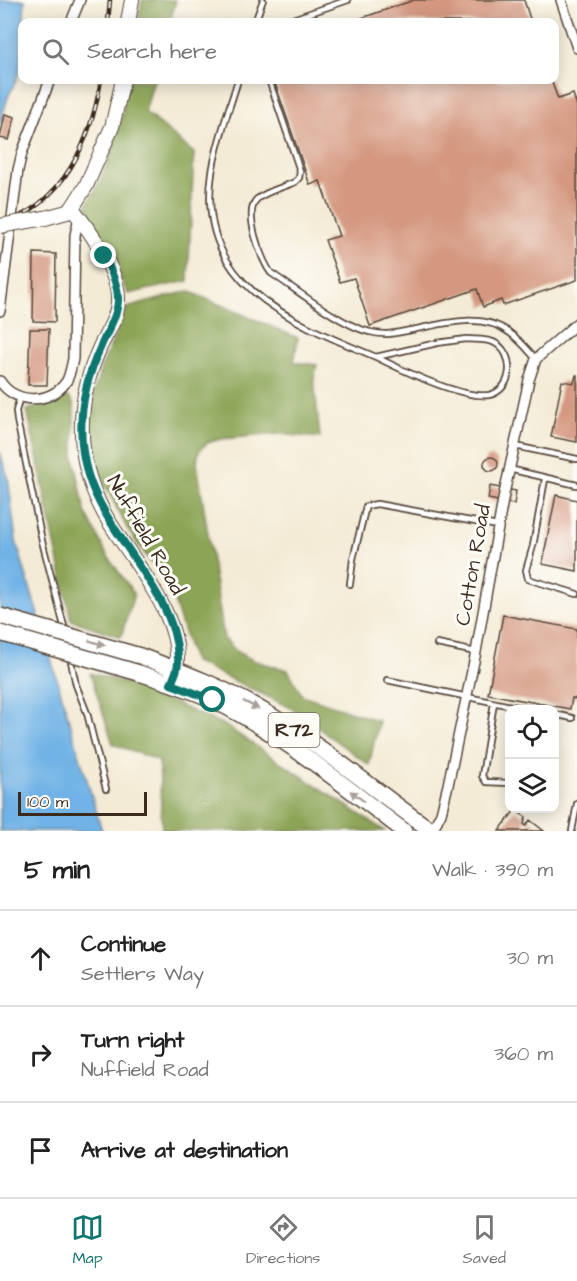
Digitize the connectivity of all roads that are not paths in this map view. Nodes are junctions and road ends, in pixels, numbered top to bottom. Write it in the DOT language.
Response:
graph roads {
  1 [pos="80,0"];
  2 [pos="132,0"];
  3 [pos="263,0"];
  4 [pos="348,0"];
  5 [pos="561,0"];
  6 [pos="73,18"];
  7 [pos="129,18"];
  8 [pos="256,18"];
  9 [pos="296,18"];
  10 [pos="577,48"];
  11 [pos="48,84"];
  12 [pos="122,84"];
  13 [pos="237,84"];
  14 [pos="270,84"];
  15 [pos="76,212"];
  16 [pos="0,226"];
  17 [pos="0,311"];
  18 [pos="577,322"];
  19 [pos="376,357"];
  20 [pos="536,359"];
  21 [pos="0,381"];
  22 [pos="20,397"];
  23 [pos="514,446"];
  24 [pos="577,459"];
  25 [pos="509,470"];
  26 [pos="545,479"];
  27 [pos="577,485"];
  28 [pos="498,526"];
  29 [pos="350,584"];
  30 [pos="577,594"];
  31 [pos="0,616"];
  32 [pos="0,633"];
  33 [pos="437,644"];
  34 [pos="476,652"];
  35 [pos="174,677"];
  36 [pos="387,680"];
  37 [pos="466,697"];
  38 [pos="494,703"];
  39 [pos="505,706"];
  40 [pos="559,715"];
  41 [pos="572,718"];
  42 [pos="505,783"];
  43 [pos="106,789"];
  44 [pos="577,804"];
  45 [pos="404,831"];
  46 [pos="432,831"];
  47 [pos="572,831"];
  1 -- 6 [label="street"];
  2 -- 7 [label="street"];
  3 -- 8 [label="lane"];
  4 -- 9 [label="lane"];
  5 -- 10 [label="street"];
  11 -- 17 [label="street"];
  12 -- 15 [label="street"];
  13 -- 19 [label="lane"];
  14 -- 20 [label="lane"];
  15 -- 16 [label="street, bridge"];
  15 -- 22 [label="street"];
  15 -- 35 [label="street, Nuffield Road"];
  18 -- 20 [label="street"];
  19 -- 19 [label="lane"];
  20 -- 23 [label="street, Cotton Road"];
  21 -- 22 [label="street"];
  22 -- 43 [label="lane"];
  23 -- 24 [label="lane"];
  23 -- 25 [label="street, Cotton Road"];
  25 -- 26 [label="lane"];
  25 -- 28 [label="street, Cotton Road"];
  26 -- 27 [label="lane"];
  26 -- 30 [label="lane"];
  28 -- 29 [label="lane"];
  28 -- 34 [label="street, Cotton Road"];
  31 -- 35 [label="main road, R72, one-way, bridge"];
  32 -- 35 [label="main road, R72, bridge"];
  33 -- 34 [label="lane"];
  34 -- 37 [label="street, Cotton Road"];
  45 -- 35 [label="main road, R72, one-way"];
  35 -- 46 [label="main road, R72, one-way"];
  36 -- 37 [label="lane"];
  37 -- 38 [label="lane"];
  37 -- 46 [label="street, Cotton Road"];
  38 -- 39 [label="lane"];
  38 -- 42 [label="lane"];
  40 -- 41 [label="lane"];
  44 -- 47 [label="lane"];
}
